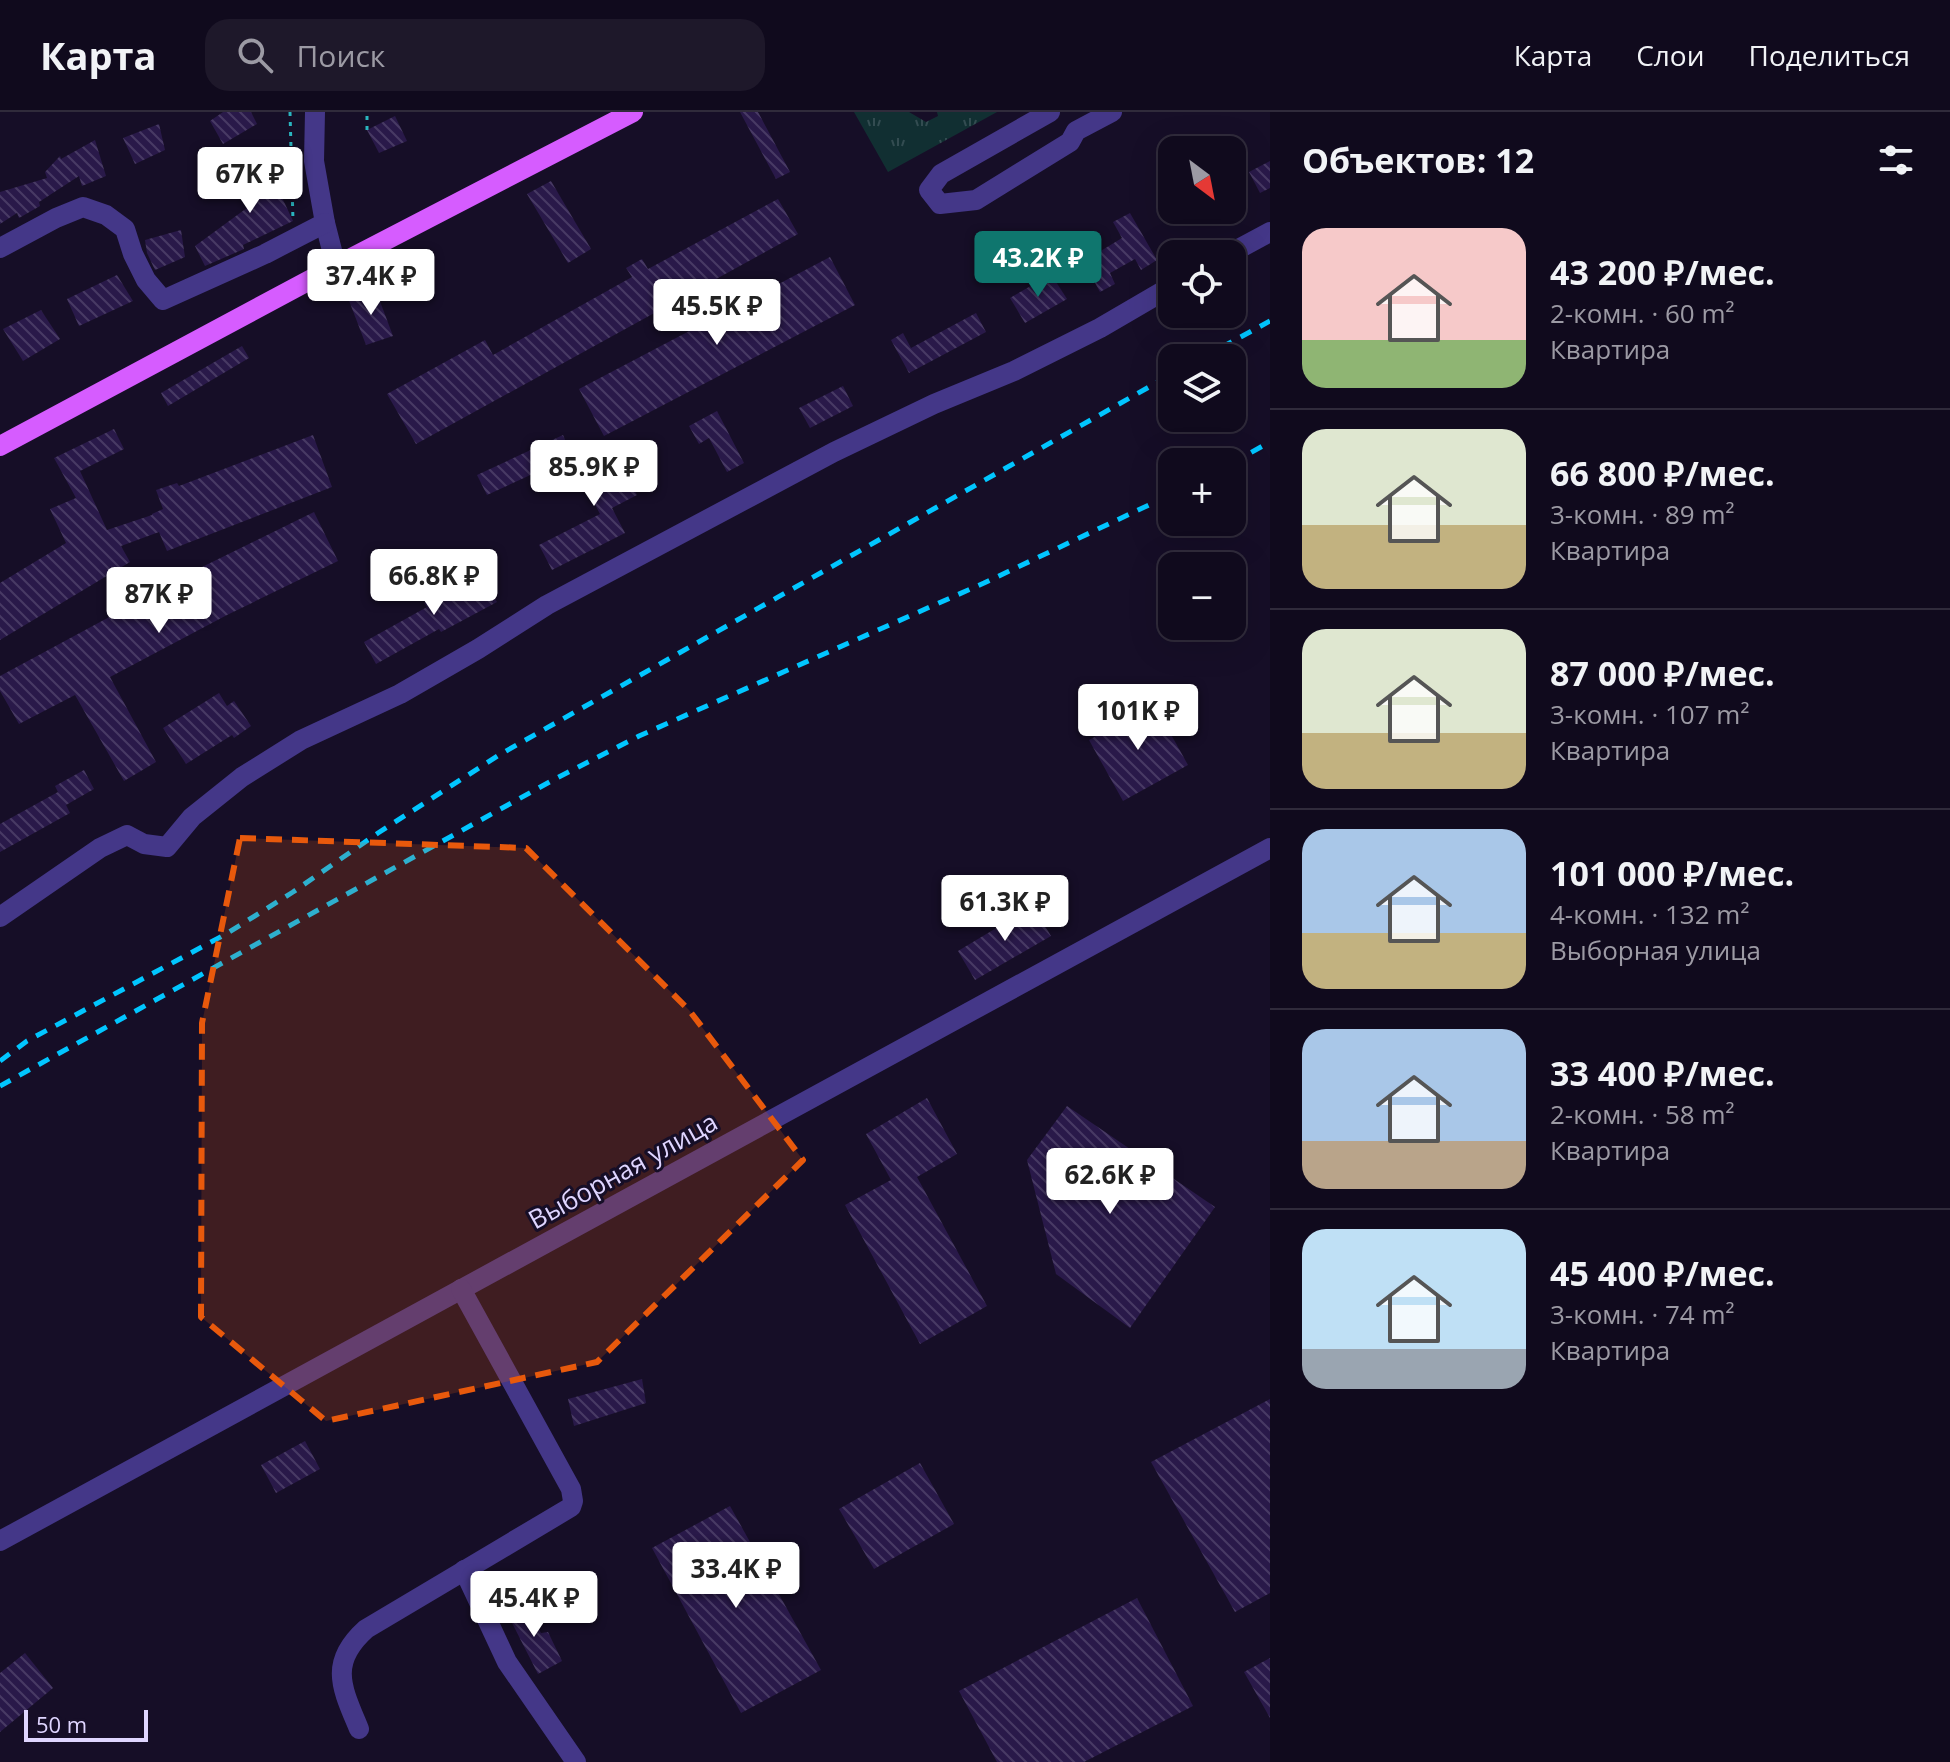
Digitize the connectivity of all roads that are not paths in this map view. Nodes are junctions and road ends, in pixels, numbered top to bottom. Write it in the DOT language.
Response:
graph roads {
  1 [pos="315,112"];
  2 [pos="633,112"];
  3 [pos="1050,112"];
  4 [pos="1112,112"];
  5 [pos="325,223"];
  6 [pos="1270,232"];
  7 [pos="1246,245"];
  8 [pos="0,248"];
  9 [pos="336,266"];
  10 [pos="1158,294"];
  11 [pos="0,446"];
  12 [pos="1270,848"];
  13 [pos="0,917"];
  14 [pos="461,1289"];
  15 [pos="0,1541"];
  16 [pos="464,1570"];
  17 [pos="359,1729"];
  18 [pos="576,1762"];
  1 -- 5 [label="street"];
  2 -- 9 [label="main road"];
  3 -- 4 [label="street"];
  5 -- 8 [label="street"];
  5 -- 9 [label="street"];
  6 -- 7 [label="street"];
  9 -- 11 [label="main road"];
  10 -- 13 [label="street"];
  12 -- 14 [label="street, Выборная улица"];
  14 -- 15 [label="street, Выборная улица"];
  14 -- 16 [label="street"];
  16 -- 17 [label="street"];
  16 -- 18 [label="street"];
}
